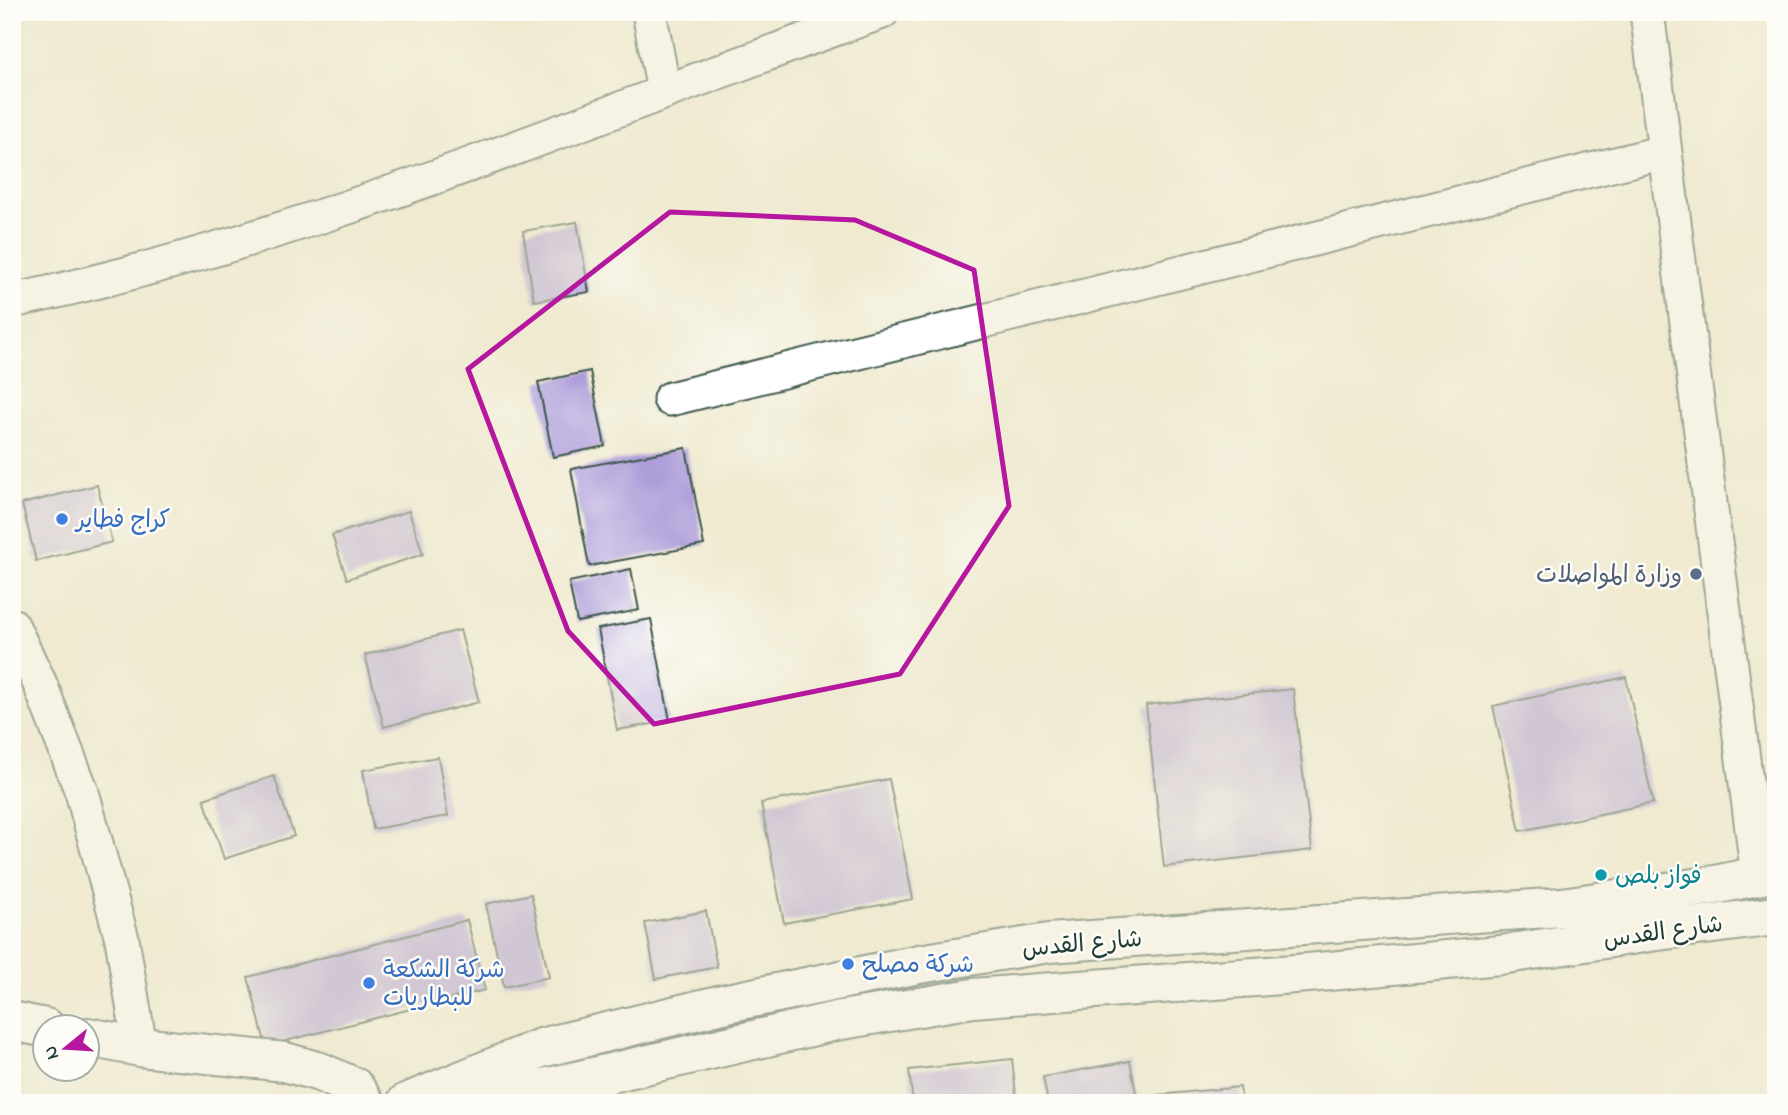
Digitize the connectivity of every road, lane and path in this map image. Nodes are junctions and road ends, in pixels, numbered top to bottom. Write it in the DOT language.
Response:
graph roads {
  1 [pos="649,12"];
  2 [pos="882,12"];
  3 [pos="1647,12"];
  4 [pos="664,91"];
  5 [pos="1664,152"];
  6 [pos="12,301"];
  7 [pos="670,399"];
  8 [pos="12,625"];
  9 [pos="1767,874"];
  10 [pos="1776,916"];
  11 [pos="12,1021"];
  12 [pos="32,1025"];
  13 [pos="102,1040"];
  14 [pos="140,1047"];
  15 [pos="557,1095"];
  16 [pos="365,1103"];
  17 [pos="406,1103"];
  18 [pos="453,1103"];
  1 -- 4 [label="street"];
  2 -- 4 [label="street"];
  3 -- 5 [label="street"];
  4 -- 6 [label="street"];
  5 -- 7 [label="street"];
  5 -- 9 [label="street"];
  8 -- 14 [label="street"];
  9 -- 17 [label="main road, شارع القدس"];
  10 -- 15 [label="main road, شارع القدس"];
  11 -- 12 [label="main road"];
  13 -- 14 [label="main road"];
  14 -- 16 [label="main road"];
  15 -- 18 [label="main road, شارع القدس"];
}
